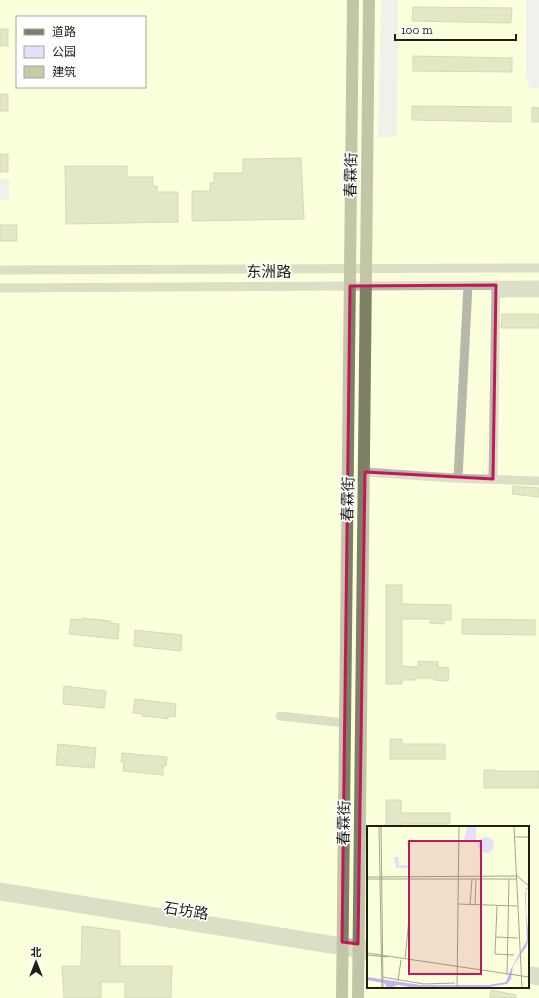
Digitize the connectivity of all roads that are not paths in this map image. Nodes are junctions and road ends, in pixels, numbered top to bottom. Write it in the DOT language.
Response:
graph roads {
  1 [pos="353,0"];
  2 [pos="370,0"];
  3 [pos="350,268"];
  4 [pos="366,268"];
  5 [pos="539,268"];
  6 [pos="0,270"];
  7 [pos="468,285"];
  8 [pos="539,285"];
  9 [pos="350,286"];
  10 [pos="366,286"];
  11 [pos="0,288"];
  12 [pos="496,289"];
  13 [pos="539,293"];
  14 [pos="365,472"];
  15 [pos="458,478"];
  16 [pos="493,479"];
  17 [pos="539,481"];
  18 [pos="280,716"];
  19 [pos="345,723"];
  20 [pos="0,887"];
  21 [pos="0,896"];
  22 [pos="342,946"];
  23 [pos="363,949"];
  24 [pos="529,971"];
  25 [pos="539,972"];
  26 [pos="529,979"];
  27 [pos="539,981"];
  28 [pos="342,998"];
  29 [pos="358,998"];
  1 -- 3 [label="main road, 春霖街"];
  2 -- 4 [label="main road, 春霖街"];
  3 -- 4 [label="street, 东洲路"];
  3 -- 6 [label="street, 东洲路"];
  3 -- 9 [label="main road, 春霖街"];
  4 -- 5 [label="street, 东洲路"];
  4 -- 10 [label="main road, 春霖街"];
  7 -- 10 [label="street, 东洲路"];
  7 -- 12 [label="street, 东洲路"];
  7 -- 15 [label="street"];
  8 -- 12 [label="street, 东洲路"];
  9 -- 10 [label="street, 东洲路"];
  9 -- 11 [label="street, 东洲路"];
  9 -- 19 [label="main road, 春霖街"];
  10 -- 14 [label="main road, 春霖街"];
  12 -- 13 [label="street"];
  12 -- 16 [label="street"];
  14 -- 15 [label="street"];
  14 -- 23 [label="main road, 春霖街"];
  15 -- 16 [label="street"];
  16 -- 17 [label="street"];
  18 -- 19 [label="street"];
  19 -- 22 [label="main road, 春霖街"];
  20 -- 22 [label="street, 石坊路"];
  21 -- 22 [label="street, 石坊路"];
  22 -- 23 [label="street, 石坊路"];
  22 -- 28 [label="main road, 春霖街"];
  23 -- 29 [label="main road, 春霖街"];
  24 -- 25 [label="street"];
  26 -- 27 [label="street"];
}
